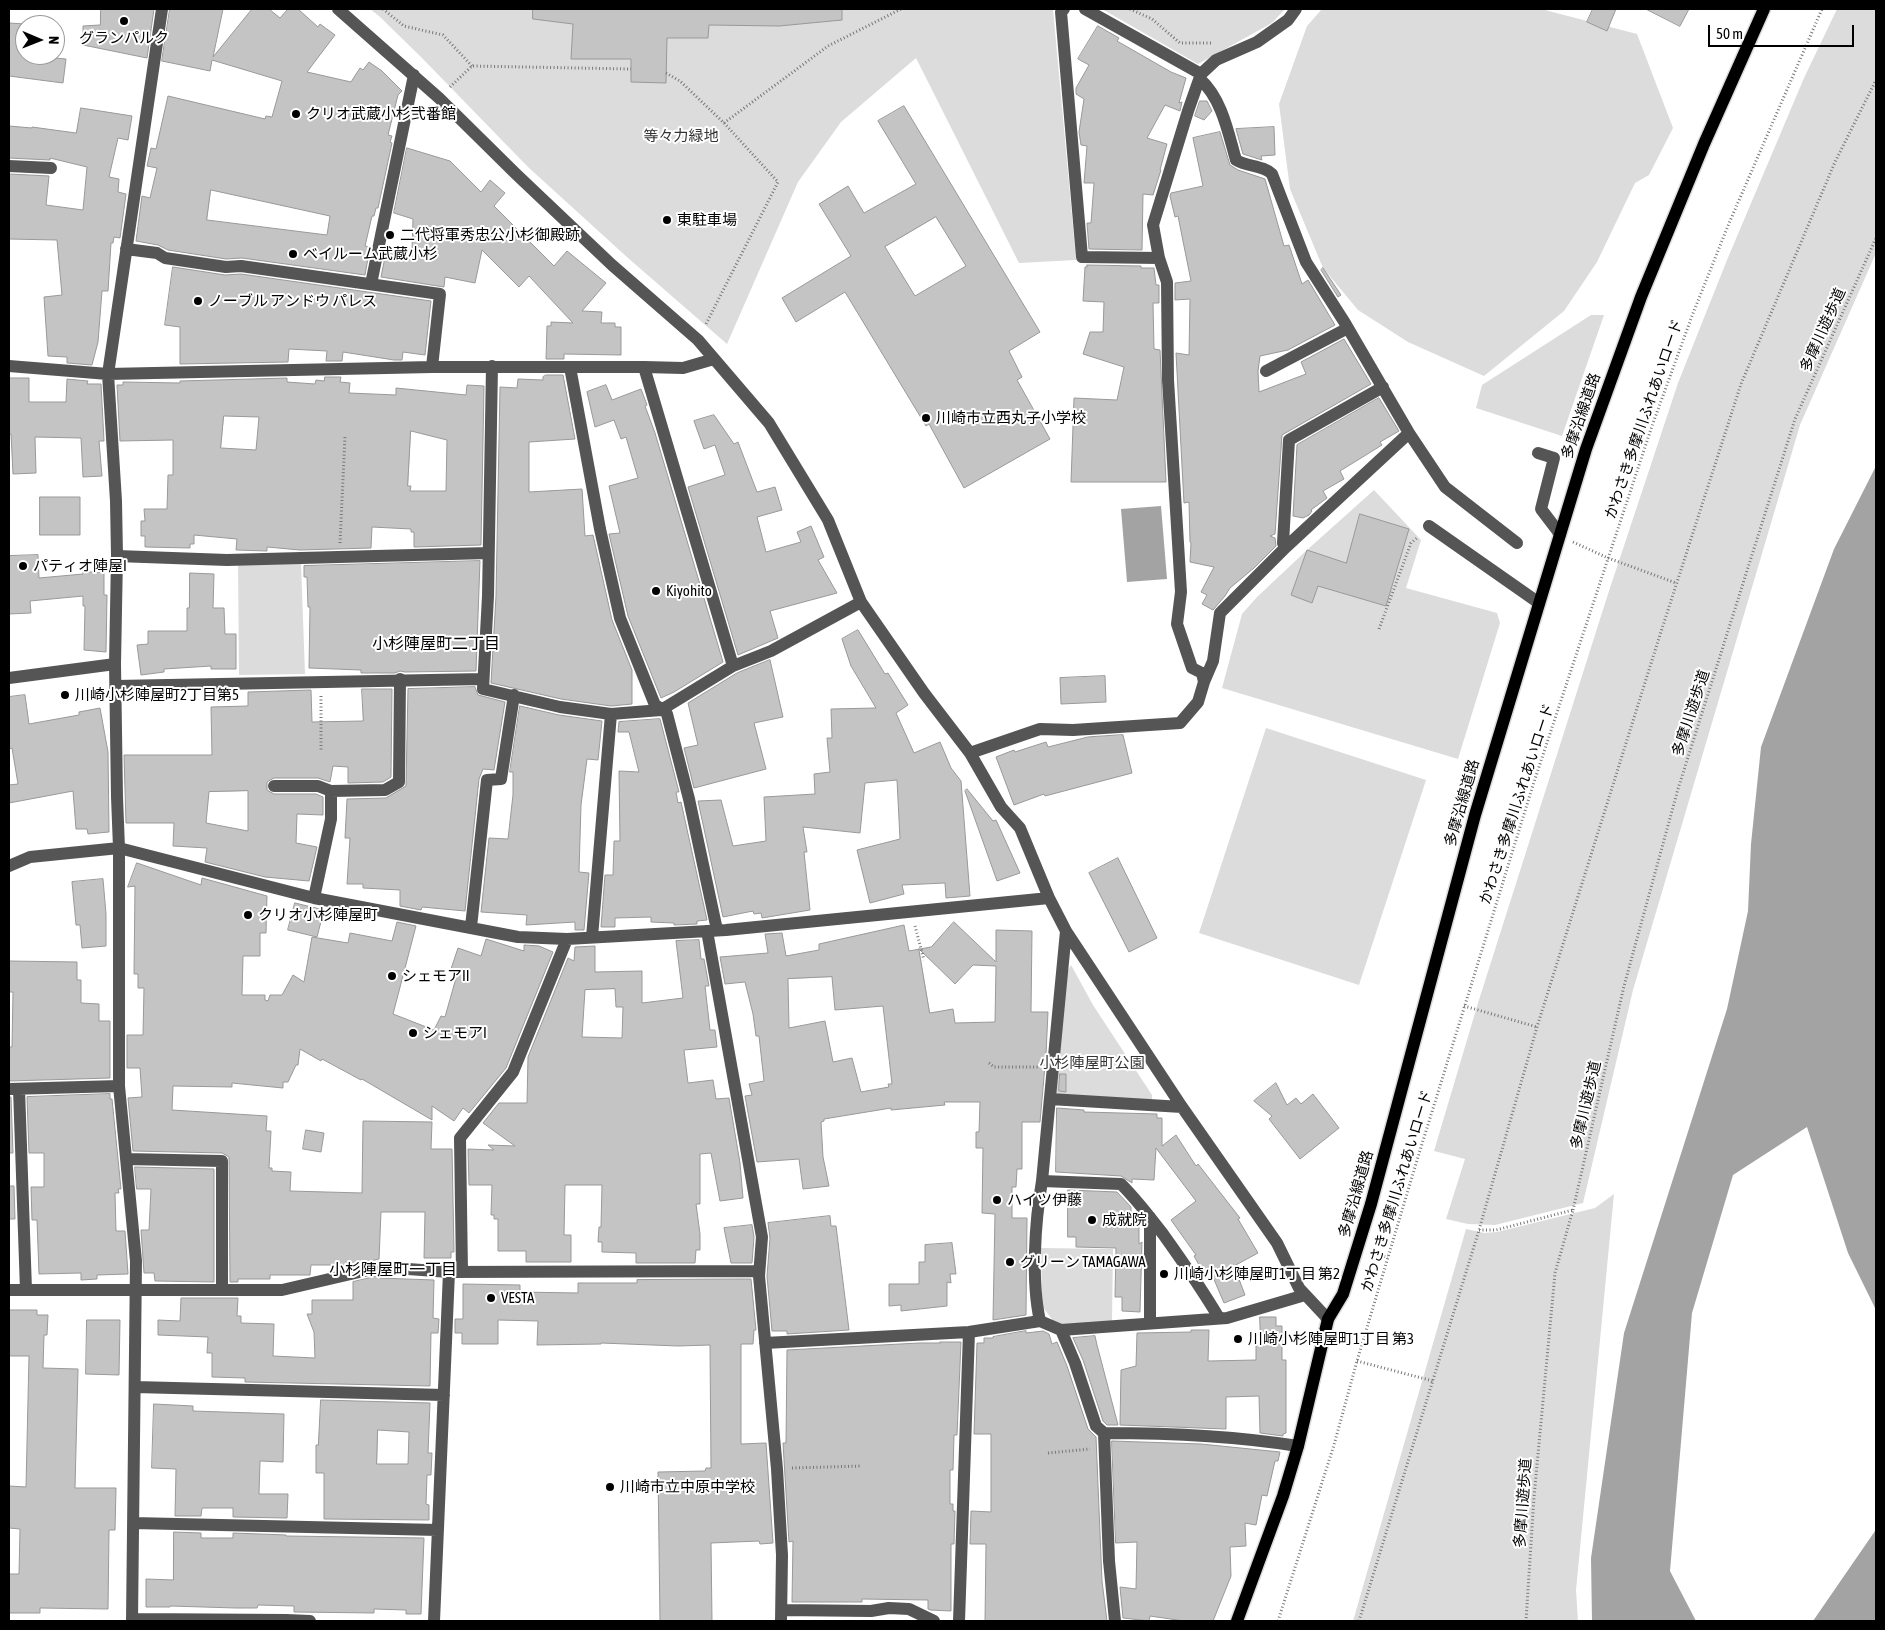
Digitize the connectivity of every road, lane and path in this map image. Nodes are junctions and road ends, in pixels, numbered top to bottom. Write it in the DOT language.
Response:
graph roads {
  1 [pos="162,9"];
  2 [pos="338,9"];
  3 [pos="382,9"];
  4 [pos="901,9"];
  5 [pos="1064,9"];
  6 [pos="1085,9"];
  7 [pos="1130,9"];
  8 [pos="1296,9"];
  9 [pos="1764,9"];
  10 [pos="1822,9"];
  11 [pos="1217,43"];
  12 [pos="472,66"];
  13 [pos="631,69"];
  14 [pos="666,73"];
  15 [pos="414,75"];
  16 [pos="1200,76"];
  17 [pos="1876,80"];
  18 [pos="439,98"];
  19 [pos="724,123"];
  20 [pos="9,166"];
  21 [pos="50,168"];
  22 [pos="1876,238"];
  23 [pos="126,250"];
  24 [pos="1159,258"];
  25 [pos="371,284"];
  26 [pos="1348,328"];
  27 [pos="698,340"];
  28 [pos="714,359"];
  29 [pos="9,366"];
  30 [pos="492,366"];
  31 [pos="644,366"];
  32 [pos="432,367"];
  33 [pos="570,367"];
  34 [pos="1266,371"];
  35 [pos="108,374"];
  36 [pos="1383,387"];
  37 [pos="1409,433"];
  38 [pos="345,436"];
  39 [pos="1538,453"];
  40 [pos="1429,526"];
  41 [pos="1560,534"];
  42 [pos="1517,543"];
  43 [pos="1582,546"];
  44 [pos="1286,547"];
  45 [pos="488,553"];
  46 [pos="117,556"];
  47 [pos="339,558"];
  48 [pos="1608,558"];
  49 [pos="1676,583"];
  50 [pos="861,602"];
  51 [pos="1539,603"];
  52 [pos="1379,629"];
  53 [pos="116,664"];
  54 [pos="733,666"];
  55 [pos="9,678"];
  56 [pos="400,679"];
  57 [pos="483,679"];
  58 [pos="321,681"];
  59 [pos="1204,682"];
  60 [pos="116,686"];
  61 [pos="514,695"];
  62 [pos="661,710"];
  63 [pos="611,714"];
  64 [pos="321,750"];
  65 [pos="970,753"];
  66 [pos="274,786"];
  67 [pos="331,792"];
  68 [pos="119,848"];
  69 [pos="9,866"];
  70 [pos="314,898"];
  71 [pos="1049,898"];
  72 [pos="911,912"];
  73 [pos="471,927"];
  74 [pos="712,931"];
  75 [pos="1066,931"];
  76 [pos="592,937"];
  77 [pos="567,939"];
  78 [pos="924,960"];
  79 [pos="1464,1006"];
  80 [pos="1537,1028"];
  81 [pos="989,1063"];
  82 [pos="1052,1067"];
  83 [pos="119,1086"];
  84 [pos="14,1089"];
  85 [pos="1050,1099"];
  86 [pos="1182,1106"];
  87 [pos="126,1159"];
  88 [pos="1042,1181"];
  89 [pos="1573,1210"];
  90 [pos="1150,1217"];
  91 [pos="1479,1230"];
  92 [pos="1388,1257"];
  93 [pos="759,1271"];
  94 [pos="456,1272"];
  95 [pos="1366,1279"];
  96 [pos="9,1290"];
  97 [pos="26,1290"];
  98 [pos="136,1290"];
  99 [pos="222,1290"];
  100 [pos="1305,1294"];
  101 [pos="1219,1318"];
  102 [pos="1328,1319"];
  103 [pos="1040,1321"];
  104 [pos="1150,1322"];
  105 [pos="1061,1330"];
  106 [pos="969,1332"];
  107 [pos="765,1343"];
  108 [pos="1357,1361"];
  109 [pos="1433,1381"];
  110 [pos="135,1387"];
  111 [pos="444,1395"];
  112 [pos="1104,1433"];
  113 [pos="1298,1446"];
  114 [pos="1105,1448"];
  115 [pos="1048,1453"];
  116 [pos="862,1466"];
  117 [pos="777,1469"];
  118 [pos="133,1523"];
  119 [pos="438,1530"];
  120 [pos="781,1616"];
  121 [pos="286,1620"];
  122 [pos="131,1621"];
  123 [pos="310,1621"];
  124 [pos="434,1621"];
  125 [pos="934,1621"];
  126 [pos="959,1621"];
  127 [pos="1115,1621"];
  128 [pos="1237,1621"];
  129 [pos="1278,1621"];
  130 [pos="1359,1621"];
  131 [pos="1526,1621"];
  1 -- 23 [label="street"];
  2 -- 15 [label="street"];
  3 -- 12 [label="path"];
  4 -- 19 [label="path"];
  5 -- 24 [label="street"];
  6 -- 16 [label="street"];
  7 -- 11 [label="path"];
  8 -- 16 [label="street"];
  9 -- 41 [label="main road, 多摩沿線道路"];
  10 -- 48 [label="path, かわさき多摩川ふれあいロード"];
  12 -- 13 [label="path"];
  12 -- 18 [label="path"];
  14 -- 19 [label="path"];
  15 -- 18 [label="street"];
  15 -- 25 [label="street"];
  16 -- 24 [label="street"];
  16 -- 26 [label="street"];
  17 -- 49 [label="path"];
  18 -- 27 [label="street"];
  19 -- 27 [label="path"];
  20 -- 21 [label="street"];
  22 -- 89 [label="path, 多摩川遊歩道"];
  23 -- 25 [label="street"];
  23 -- 35 [label="street"];
  24 -- 59 [label="street"];
  25 -- 32 [label="street"];
  26 -- 34 [label="street"];
  26 -- 36 [label="street"];
  27 -- 28 [label="street"];
  28 -- 31 [label="street"];
  28 -- 50 [label="street"];
  29 -- 35 [label="street"];
  30 -- 32 [label="street"];
  30 -- 33 [label="street"];
  30 -- 45 [label="street"];
  31 -- 33 [label="street"];
  31 -- 54 [label="street"];
  32 -- 35 [label="street"];
  33 -- 62 [label="street"];
  35 -- 46 [label="street"];
  36 -- 37 [label="street"];
  36 -- 44 [label="street"];
  37 -- 42 [label="street"];
  37 -- 44 [label="street"];
  38 -- 47 [label="path"];
  39 -- 41 [label="street"];
  40 -- 51 [label="street"];
  40 -- 52 [label="path"];
  41 -- 51 [label="main road, 多摩沿線道路"];
  43 -- 48 [label="path"];
  44 -- 59 [label="street"];
  45 -- 47 [label="street"];
  45 -- 57 [label="street"];
  46 -- 47 [label="street"];
  46 -- 53 [label="street"];
  48 -- 49 [label="path"];
  48 -- 79 [label="path, かわさき多摩川ふれあいロード"];
  49 -- 80 [label="path"];
  50 -- 54 [label="street"];
  50 -- 65 [label="street"];
  51 -- 102 [label="main road, 多摩沿線道路"];
  53 -- 55 [label="street"];
  53 -- 60 [label="street"];
  54 -- 62 [label="street"];
  56 -- 57 [label="street"];
  56 -- 58 [label="street"];
  56 -- 67 [label="street"];
  57 -- 61 [label="street"];
  58 -- 60 [label="street"];
  58 -- 64 [label="path"];
  59 -- 65 [label="street"];
  60 -- 68 [label="street"];
  61 -- 63 [label="street"];
  61 -- 73 [label="street"];
  62 -- 63 [label="street"];
  62 -- 74 [label="street"];
  63 -- 76 [label="street"];
  65 -- 71 [label="street"];
  66 -- 67 [label="street"];
  67 -- 70 [label="street"];
  68 -- 69 [label="street"];
  68 -- 70 [label="street"];
  68 -- 83 [label="street"];
  70 -- 73 [label="street"];
  71 -- 72 [label="street"];
  71 -- 75 [label="street"];
  72 -- 74 [label="street"];
  72 -- 78 [label="path"];
  73 -- 77 [label="street"];
  74 -- 76 [label="street"];
  74 -- 93 [label="street"];
  75 -- 82 [label="street"];
  75 -- 86 [label="street"];
  76 -- 77 [label="street"];
  77 -- 94 [label="street"];
  79 -- 80 [label="path"];
  79 -- 92 [label="path, かわさき多摩川ふれあいロード"];
  80 -- 91 [label="path"];
  81 -- 82 [label="path"];
  82 -- 85 [label="street"];
  83 -- 84 [label="street"];
  83 -- 87 [label="street"];
  84 -- 97 [label="street"];
  85 -- 86 [label="street"];
  85 -- 88 [label="street"];
  86 -- 100 [label="street"];
  87 -- 98 [label="street"];
  87 -- 99 [label="street"];
  88 -- 90 [label="street"];
  88 -- 103 [label="street"];
  89 -- 91 [label="path"];
  89 -- 131 [label="path, 多摩川遊歩道"];
  90 -- 101 [label="street"];
  90 -- 104 [label="street"];
  91 -- 109 [label="path"];
  92 -- 95 [label="path"];
  92 -- 108 [label="path, かわさき多摩川ふれあいロード"];
  93 -- 94 [label="street"];
  93 -- 107 [label="street"];
  94 -- 99 [label="street"];
  94 -- 111 [label="street"];
  96 -- 97 [label="street"];
  97 -- 98 [label="street"];
  98 -- 99 [label="street"];
  98 -- 110 [label="street"];
  100 -- 101 [label="street"];
  100 -- 102 [label="street"];
  101 -- 104 [label="street"];
  102 -- 113 [label="main road, 多摩沿線道路"];
  103 -- 105 [label="street"];
  103 -- 106 [label="street"];
  104 -- 105 [label="street"];
  105 -- 112 [label="street"];
  106 -- 107 [label="street"];
  106 -- 126 [label="street"];
  107 -- 117 [label="street"];
  108 -- 109 [label="path"];
  108 -- 129 [label="path, かわさき多摩川ふれあいロード"];
  109 -- 130 [label="path"];
  110 -- 111 [label="street"];
  110 -- 118 [label="street"];
  111 -- 119 [label="street"];
  112 -- 113 [label="street"];
  112 -- 114 [label="street"];
  113 -- 128 [label="main road, 多摩沿線道路"];
  114 -- 115 [label="path"];
  114 -- 127 [label="street"];
  116 -- 117 [label="path"];
  117 -- 120 [label="street"];
  118 -- 119 [label="street"];
  118 -- 122 [label="street"];
  119 -- 124 [label="street"];
  120 -- 125 [label="street"];
  121 -- 122 [label="street"];
  121 -- 123 [label="street"];
}
